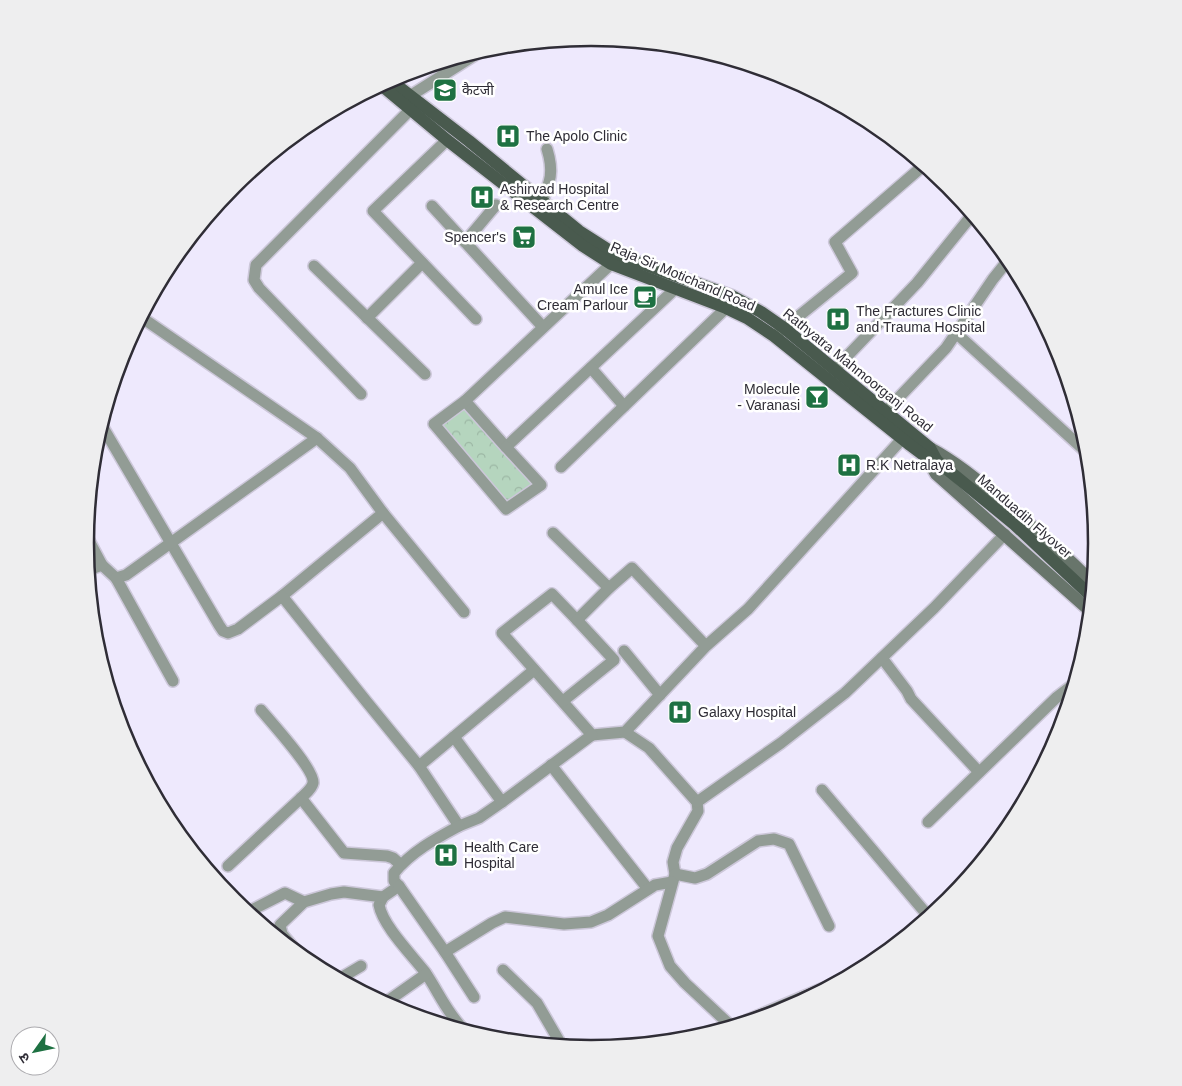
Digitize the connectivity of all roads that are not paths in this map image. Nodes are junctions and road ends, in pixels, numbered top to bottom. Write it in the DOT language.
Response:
graph roads {
  1 [pos="462,63"];
  2 [pos="397,86"];
  3 [pos="386,90"];
  4 [pos="410,96"];
  5 [pos="410,110"];
  6 [pos="447,140"];
  7 [pos="547,148"];
  8 [pos="919,170"];
  9 [pos="432,206"];
  10 [pos="496,206"];
  11 [pos="540,207"];
  12 [pos="968,220"];
  13 [pos="465,242"];
  14 [pos="422,263"];
  15 [pos="611,264"];
  16 [pos="314,266"];
  17 [pos="1003,266"];
  18 [pos="675,289"];
  19 [pos="726,308"];
  20 [pos="367,318"];
  21 [pos="476,319"];
  22 [pos="146,321"];
  23 [pos="543,327"];
  24 [pos="779,332"];
  25 [pos="956,333"];
  26 [pos="591,368"];
  27 [pos="835,369"];
  28 [pos="425,374"];
  29 [pos="361,394"];
  30 [pos="465,401"];
  31 [pos="624,406"];
  32 [pos="886,412"];
  33 [pos="107,433"];
  34 [pos="316,438"];
  35 [pos="902,439"];
  36 [pos="1078,445"];
  37 [pos="506,447"];
  38 [pos="931,455"];
  39 [pos="561,467"];
  40 [pos="383,513"];
  41 [pos="553,533"];
  42 [pos="1005,534"];
  43 [pos="170,543"];
  44 [pos="94,550"];
  45 [pos="102,564"];
  46 [pos="95,567"];
  47 [pos="1087,577"];
  48 [pos="116,578"];
  49 [pos="609,588"];
  50 [pos="1086,591"];
  51 [pos="282,596"];
  52 [pos="1084,606"];
  53 [pos="464,612"];
  54 [pos="578,620"];
  55 [pos="706,646"];
  56 [pos="624,651"];
  57 [pos="882,658"];
  58 [pos="534,670"];
  59 [pos="173,682"];
  60 [pos="1065,691"];
  61 [pos="660,695"];
  62 [pos="563,701"];
  63 [pos="261,710"];
  64 [pos="625,732"];
  65 [pos="592,735"];
  66 [pos="454,737"];
  67 [pos="551,765"];
  68 [pos="420,766"];
  69 [pos="979,772"];
  70 [pos="822,790"];
  71 [pos="301,798"];
  72 [pos="502,802"];
  73 [pos="697,802"];
  74 [pos="928,822"];
  75 [pos="459,826"];
  76 [pos="401,864"];
  77 [pos="228,866"];
  78 [pos="674,878"];
  79 [pos="399,886"];
  80 [pos="648,889"];
  81 [pos="383,897"];
  82 [pos="304,902"];
  83 [pos="255,908"];
  84 [pos="925,911"];
  85 [pos="829,926"];
  86 [pos="281,931"];
  87 [pos="445,952"];
  88 [pos="361,966"];
  89 [pos="503,970"];
  90 [pos="426,974"];
  91 [pos="346,975"];
  92 [pos="474,997"];
  93 [pos="392,998"];
  94 [pos="455,1021"];
  95 [pos="726,1021"];
  96 [pos="558,1039"];
  1 -- 4 [label="street"];
  2 -- 4 [label="main road, Rathyatra Mahmoorganj Road"];
  3 -- 5 [label="main road, Raja Sir Motichand Road"];
  4 -- 11 [label="main road, Rathyatra Mahmoorganj Road"];
  5 -- 6 [label="main road, Raja Sir Motichand Road"];
  5 -- 29 [label="street"];
  6 -- 11 [label="main road, Raja Sir Motichand Road"];
  6 -- 14 [label="street"];
  7 -- 11 [label="street"];
  8 -- 24 [label="street"];
  9 -- 13 [label="street"];
  10 -- 13 [label="street"];
  11 -- 15 [label="main road, Raja Sir Motichand Road"];
  11 -- 24 [label="main road, Rathyatra Mahmoorganj Road"];
  12 -- 27 [label="street"];
  13 -- 23 [label="street"];
  14 -- 20 [label="street"];
  14 -- 21 [label="street"];
  15 -- 18 [label="main road, Raja Sir Motichand Road"];
  15 -- 23 [label="street"];
  16 -- 20 [label="street"];
  17 -- 25 [label="street"];
  18 -- 19 [label="main road, Raja Sir Motichand Road"];
  18 -- 26 [label="street"];
  19 -- 24 [label="main road, Raja Sir Motichand Road"];
  19 -- 31 [label="street"];
  20 -- 28 [label="street"];
  22 -- 34 [label="street"];
  23 -- 30 [label="street"];
  24 -- 27 [label="main road, Rathyatra Mahmoorganj Road"];
  24 -- 35 [label="main road, Raja Sir Motichand Road"];
  25 -- 32 [label="street"];
  25 -- 36 [label="street"];
  26 -- 31 [label="street"];
  26 -- 37 [label="street"];
  27 -- 32 [label="main road, Rathyatra Mahmoorganj Road"];
  30 -- 37 [label="street"];
  30 -- 37 [label="street"];
  31 -- 39 [label="street"];
  32 -- 38 [label="main road, Rathyatra Mahmoorganj Road"];
  33 -- 43 [label="street"];
  34 -- 40 [label="street"];
  34 -- 43 [label="street"];
  35 -- 38 [label="main road, Raja Sir Motichand Road"];
  35 -- 55 [label="street"];
  38 -- 42 [label="street"];
  38 -- 47 [label="street"];
  38 -- 50 [label="main road, Manduadih Flyover"];
  40 -- 51 [label="street"];
  40 -- 53 [label="street"];
  41 -- 49 [label="street"];
  42 -- 52 [label="street"];
  42 -- 57 [label="street"];
  43 -- 48 [label="street"];
  43 -- 51 [label="street"];
  44 -- 45 [label="street"];
  45 -- 46 [label="street"];
  45 -- 48 [label="street"];
  48 -- 59 [label="street"];
  49 -- 54 [label="street"];
  49 -- 55 [label="street"];
  51 -- 68 [label="street"];
  54 -- 58 [label="street"];
  54 -- 62 [label="street"];
  55 -- 61 [label="street"];
  56 -- 61 [label="street"];
  57 -- 69 [label="street"];
  57 -- 73 [label="street"];
  58 -- 62 [label="street"];
  58 -- 66 [label="street"];
  60 -- 69 [label="street"];
  61 -- 64 [label="street"];
  62 -- 65 [label="street"];
  63 -- 71 [label="street"];
  64 -- 65 [label="street"];
  64 -- 73 [label="street"];
  65 -- 67 [label="street"];
  66 -- 68 [label="street"];
  66 -- 72 [label="street"];
  67 -- 72 [label="street"];
  67 -- 80 [label="street"];
  68 -- 75 [label="street"];
  69 -- 74 [label="street"];
  70 -- 84 [label="street"];
  71 -- 76 [label="street"];
  71 -- 77 [label="street"];
  72 -- 75 [label="street"];
  73 -- 78 [label="street"];
  75 -- 76 [label="street"];
  76 -- 79 [label="street"];
  78 -- 80 [label="street"];
  78 -- 85 [label="street"];
  78 -- 95 [label="street"];
  79 -- 81 [label="street"];
  79 -- 87 [label="street"];
  80 -- 87 [label="street"];
  81 -- 82 [label="street"];
  81 -- 90 [label="street"];
  82 -- 83 [label="street"];
  82 -- 86 [label="street"];
  87 -- 92 [label="street"];
  88 -- 91 [label="street"];
  89 -- 96 [label="street"];
  90 -- 93 [label="street"];
  90 -- 94 [label="street"];
}
